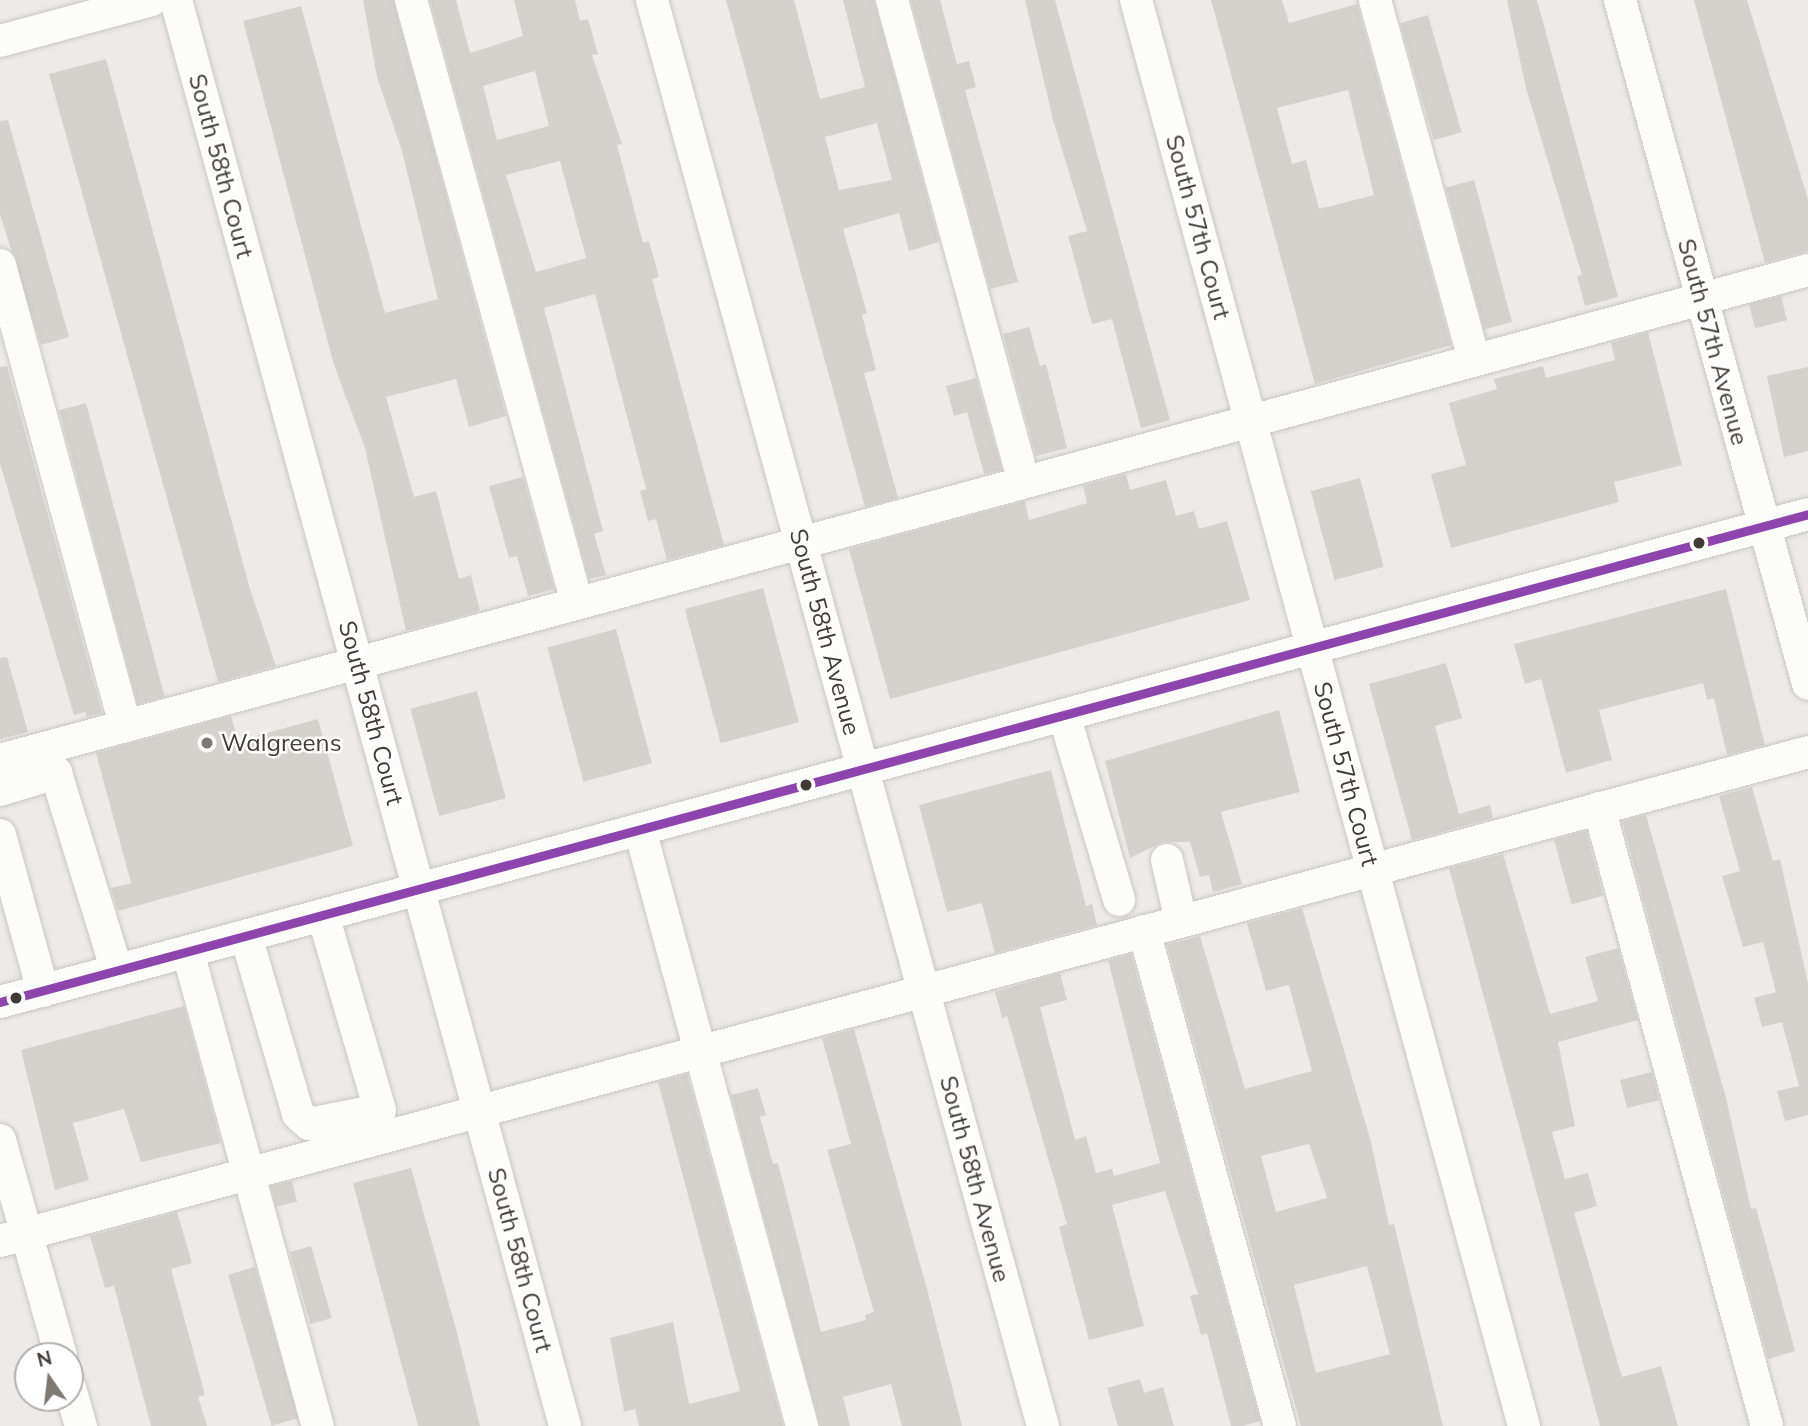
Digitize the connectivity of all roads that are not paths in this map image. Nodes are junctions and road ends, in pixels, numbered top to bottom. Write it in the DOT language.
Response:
graph roads {
  1 [pos="152,0"];
  2 [pos="176,0"];
  3 [pos="411,0"];
  4 [pos="652,0"];
  5 [pos="892,0"];
  6 [pos="1136,0"];
  7 [pos="1376,0"];
  8 [pos="1620,0"];
  9 [pos="0,41"];
  10 [pos="0,265"];
  11 [pos="1808,270"];
  12 [pos="1702,298"];
  13 [pos="1474,360"];
  14 [pos="1251,421"];
  15 [pos="1024,482"];
  16 [pos="1808,514"];
  17 [pos="1764,526"];
  18 [pos="801,543"];
  19 [pos="577,603"];
  20 [pos="1312,648"];
  21 [pos="357,664"];
  22 [pos="1808,684"];
  23 [pos="1064,715"];
  24 [pos="125,726"];
  25 [pos="1808,752"];
  26 [pos="0,761"];
  27 [pos="863,770"];
  28 [pos="0,790"];
  29 [pos="1599,808"];
  30 [pos="640,830"];
  31 [pos="0,835"];
  32 [pos="1167,860"];
  33 [pos="1373,869"];
  34 [pos="419,889"];
  35 [pos="1119,900"];
  36 [pos="323,915"];
  37 [pos="1181,921"];
  38 [pos="1144,931"];
  39 [pos="246,936"];
  40 [pos="188,952"];
  41 [pos="117,971"];
  42 [pos="43,991"];
  43 [pos="924,991"];
  44 [pos="0,1002"];
  45 [pos="701,1051"];
  46 [pos="480,1111"];
  47 [pos="0,1140"];
  48 [pos="249,1174"];
  49 [pos="13,1238"];
  50 [pos="55,1342"];
  51 [pos="318,1426"];
  52 [pos="565,1426"];
  53 [pos="802,1426"];
  54 [pos="1043,1426"];
  55 [pos="1280,1426"];
  56 [pos="1524,1426"];
  57 [pos="1767,1426"];
  1 -- 9 [label="street"];
  2 -- 21 [label="street, South 58th Court"];
  3 -- 19 [label="street"];
  4 -- 18 [label="street, South 58th Avenue"];
  5 -- 15 [label="street"];
  6 -- 14 [label="street, South 57th Court"];
  7 -- 13 [label="street"];
  8 -- 12 [label="street, South 57th Avenue"];
  10 -- 24 [label="street"];
  11 -- 12 [label="street"];
  12 -- 13 [label="street"];
  12 -- 17 [label="street, South 57th Avenue"];
  13 -- 14 [label="street"];
  14 -- 15 [label="street"];
  14 -- 20 [label="street, South 57th Court"];
  15 -- 18 [label="street"];
  16 -- 17 [label="street"];
  17 -- 20 [label="street"];
  17 -- 22 [label="street, South 57th Avenue"];
  18 -- 19 [label="street"];
  18 -- 27 [label="street, South 58th Avenue"];
  19 -- 21 [label="street"];
  20 -- 23 [label="street"];
  20 -- 33 [label="street, South 57th Court"];
  21 -- 24 [label="street"];
  21 -- 34 [label="street, South 58th Court"];
  23 -- 27 [label="street"];
  23 -- 35 [label="street"];
  24 -- 26 [label="street"];
  25 -- 29 [label="street"];
  27 -- 30 [label="street"];
  27 -- 43 [label="street, South 58th Avenue"];
  28 -- 41 [label="street"];
  29 -- 33 [label="street"];
  29 -- 57 [label="street"];
  30 -- 34 [label="street"];
  30 -- 45 [label="street"];
  31 -- 42 [label="street"];
  32 -- 37 [label="street"];
  33 -- 37 [label="street"];
  33 -- 56 [label="street, South 57th Court"];
  34 -- 36 [label="street"];
  34 -- 46 [label="street, South 58th Court"];
  36 -- 39 [label="street"];
  36 -- 39 [label="street"];
  37 -- 38 [label="street"];
  38 -- 43 [label="street"];
  38 -- 55 [label="street"];
  39 -- 40 [label="street"];
  40 -- 41 [label="street"];
  40 -- 48 [label="street"];
  41 -- 42 [label="street"];
  42 -- 44 [label="street"];
  43 -- 45 [label="street"];
  43 -- 54 [label="street, South 58th Avenue"];
  45 -- 46 [label="street"];
  45 -- 53 [label="street"];
  46 -- 48 [label="street"];
  46 -- 52 [label="street, South 58th Court"];
  47 -- 49 [label="street"];
  48 -- 49 [label="street"];
  48 -- 51 [label="street"];
  49 -- 50 [label="street"];
}
